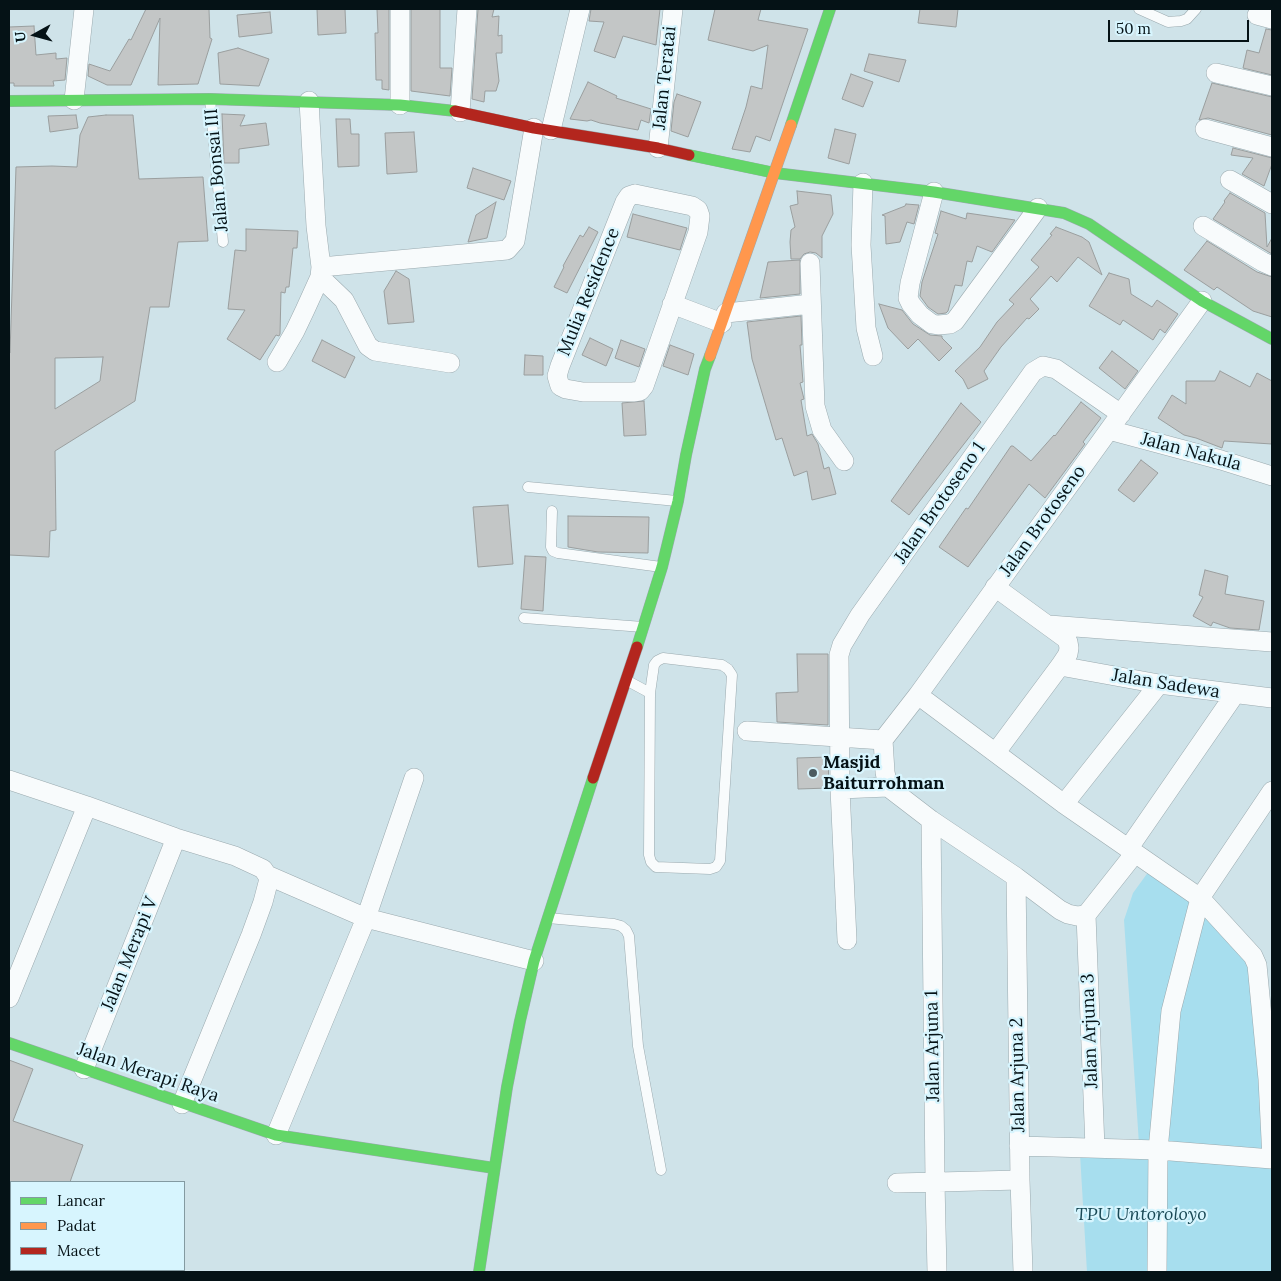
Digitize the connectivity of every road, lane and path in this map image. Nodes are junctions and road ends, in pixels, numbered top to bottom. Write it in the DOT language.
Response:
graph roads {
  1 [pos="84,9"];
  2 [pos="400,9"];
  3 [pos="466,9"];
  4 [pos="580,9"];
  5 [pos="673,9"];
  6 [pos="830,9"];
  7 [pos="1139,9"];
  8 [pos="1196,9"];
  9 [pos="1216,73"];
  10 [pos="1272,86"];
  11 [pos="210,99"];
  12 [pos="74,100"];
  13 [pos="9,101"];
  14 [pos="309,101"];
  15 [pos="400,105"];
  16 [pos="460,112"];
  17 [pos="543,129"];
  18 [pos="1205,129"];
  19 [pos="1272,147"];
  20 [pos="658,148"];
  21 [pos="775,173"];
  22 [pos="1230,180"];
  23 [pos="862,183"];
  24 [pos="934,192"];
  25 [pos="1272,204"];
  26 [pos="1038,208"];
  27 [pos="1203,226"];
  28 [pos="224,242"];
  29 [pos="810,263"];
  30 [pos="1272,266"];
  31 [pos="320,272"];
  32 [pos="1202,301"];
  33 [pos="672,304"];
  34 [pos="811,304"];
  35 [pos="724,318"];
  36 [pos="1272,339"];
  37 [pos="873,356"];
  38 [pos="277,362"];
  39 [pos="450,363"];
  40 [pos="1121,414"];
  41 [pos="1108,430"];
  42 [pos="844,461"];
  43 [pos="1272,476"];
  44 [pos="528,487"];
  45 [pos="678,501"];
  46 [pos="552,511"];
  47 [pos="662,567"];
  48 [pos="995,587"];
  49 [pos="524,618"];
  50 [pos="1049,625"];
  51 [pos="644,628"];
  52 [pos="1272,642"];
  53 [pos="1060,666"];
  54 [pos="625,679"];
  55 [pos="1159,684"];
  56 [pos="650,693"];
  57 [pos="1235,694"];
  58 [pos="918,695"];
  59 [pos="1272,698"];
  60 [pos="747,731"];
  61 [pos="839,737"];
  62 [pos="883,740"];
  63 [pos="996,752"];
  64 [pos="414,778"];
  65 [pos="9,780"];
  66 [pos="888,787"];
  67 [pos="840,789"];
  68 [pos="1272,791"];
  69 [pos="1064,804"];
  70 [pos="87,806"];
  71 [pos="930,820"];
  72 [pos="176,838"];
  73 [pos="1131,851"];
  74 [pos="267,874"];
  75 [pos="1016,877"];
  76 [pos="1200,898"];
  77 [pos="1086,915"];
  78 [pos="366,918"];
  79 [pos="547,918"];
  80 [pos="847,940"];
  81 [pos="534,961"];
  82 [pos="1265,964"];
  83 [pos="9,998"];
  84 [pos="9,1043"];
  85 [pos="84,1070"];
  86 [pos="1270,1079"];
  87 [pos="182,1104"];
  88 [pos="276,1135"];
  89 [pos="1019,1146"];
  90 [pos="1095,1148"];
  91 [pos="1158,1150"];
  92 [pos="494,1168"];
  93 [pos="661,1170"];
  94 [pos="1020,1180"];
  95 [pos="935,1182"];
  96 [pos="897,1183"];
  97 [pos="479,1272"];
  98 [pos="937,1272"];
  99 [pos="1023,1272"];
  100 [pos="1157,1272"];
  1 -- 12 [label="street"];
  2 -- 15 [label="street"];
  3 -- 16 [label="street"];
  4 -- 17 [label="street"];
  5 -- 20 [label="street, Jalan Teratai"];
  6 -- 21 [label="street"];
  7 -- 8 [label="lane"];
  9 -- 10 [label="street"];
  11 -- 12 [label="street"];
  11 -- 14 [label="street"];
  11 -- 28 [label="lane, Jalan Bonsai III"];
  12 -- 13 [label="street"];
  14 -- 15 [label="street"];
  14 -- 31 [label="street"];
  15 -- 16 [label="street"];
  16 -- 17 [label="street"];
  17 -- 20 [label="street"];
  17 -- 31 [label="street"];
  18 -- 19 [label="street"];
  20 -- 21 [label="street"];
  21 -- 23 [label="street"];
  21 -- 35 [label="street"];
  22 -- 25 [label="street"];
  23 -- 24 [label="street"];
  23 -- 37 [label="street"];
  24 -- 26 [label="street"];
  24 -- 26 [label="street"];
  26 -- 32 [label="street"];
  27 -- 30 [label="street"];
  29 -- 34 [label="street"];
  31 -- 38 [label="street"];
  31 -- 39 [label="street"];
  32 -- 36 [label="street"];
  32 -- 40 [label="street, Jalan Brotoseno"];
  33 -- 33 [label="street, Mulia Residence"];
  33 -- 35 [label="street"];
  34 -- 35 [label="street"];
  34 -- 42 [label="street"];
  35 -- 45 [label="street"];
  40 -- 41 [label="street, Jalan Brotoseno"];
  40 -- 61 [label="street, Jalan Brotoseno 1"];
  41 -- 43 [label="street, Jalan Nakula"];
  41 -- 48 [label="street, Jalan Brotoseno"];
  44 -- 45 [label="lane"];
  45 -- 47 [label="street"];
  46 -- 47 [label="lane"];
  47 -- 51 [label="street"];
  48 -- 50 [label="street"];
  48 -- 58 [label="street, Jalan Brotoseno"];
  49 -- 51 [label="lane"];
  50 -- 52 [label="street"];
  50 -- 53 [label="street"];
  51 -- 54 [label="street"];
  53 -- 55 [label="street, Jalan Sadewa"];
  53 -- 63 [label="street"];
  54 -- 56 [label="lane"];
  54 -- 79 [label="street"];
  55 -- 57 [label="street, Jalan Sadewa"];
  55 -- 69 [label="street"];
  56 -- 56 [label="lane"];
  57 -- 59 [label="street, Jalan Sadewa"];
  57 -- 73 [label="street"];
  58 -- 62 [label="street, Jalan Brotoseno"];
  58 -- 63 [label="street"];
  60 -- 61 [label="street"];
  61 -- 62 [label="street"];
  61 -- 67 [label="street, Jalan Brotoseno 1"];
  62 -- 66 [label="street"];
  63 -- 69 [label="street"];
  64 -- 78 [label="street"];
  65 -- 70 [label="street"];
  66 -- 67 [label="street"];
  66 -- 71 [label="street"];
  67 -- 80 [label="street, Jalan Brotoseno 1"];
  68 -- 76 [label="street"];
  69 -- 73 [label="street"];
  70 -- 72 [label="street"];
  70 -- 83 [label="street"];
  71 -- 75 [label="street"];
  71 -- 95 [label="street, Jalan Arjuna 1"];
  72 -- 74 [label="street"];
  72 -- 85 [label="street, Jalan Merapi V"];
  73 -- 76 [label="street"];
  73 -- 77 [label="street"];
  74 -- 78 [label="street"];
  74 -- 87 [label="street"];
  75 -- 77 [label="street"];
  75 -- 89 [label="street, Jalan Arjuna 2"];
  76 -- 82 [label="street"];
  76 -- 91 [label="street"];
  77 -- 90 [label="street, Jalan Arjuna 3"];
  78 -- 81 [label="street"];
  78 -- 88 [label="street"];
  79 -- 81 [label="street"];
  79 -- 93 [label="lane"];
  81 -- 92 [label="street"];
  82 -- 86 [label="street"];
  84 -- 85 [label="street, Jalan Merapi Raya"];
  85 -- 87 [label="street, Jalan Merapi Raya"];
  86 -- 91 [label="street"];
  87 -- 88 [label="street, Jalan Merapi Raya"];
  88 -- 92 [label="street, Jalan Merapi Raya"];
  89 -- 90 [label="street"];
  89 -- 94 [label="street, Jalan Arjuna 2"];
  90 -- 91 [label="street"];
  91 -- 100 [label="street"];
  92 -- 97 [label="street"];
  94 -- 95 [label="street"];
  94 -- 99 [label="street, Jalan Arjuna 2"];
  95 -- 96 [label="street"];
  95 -- 98 [label="street, Jalan Arjuna 1"];
}
